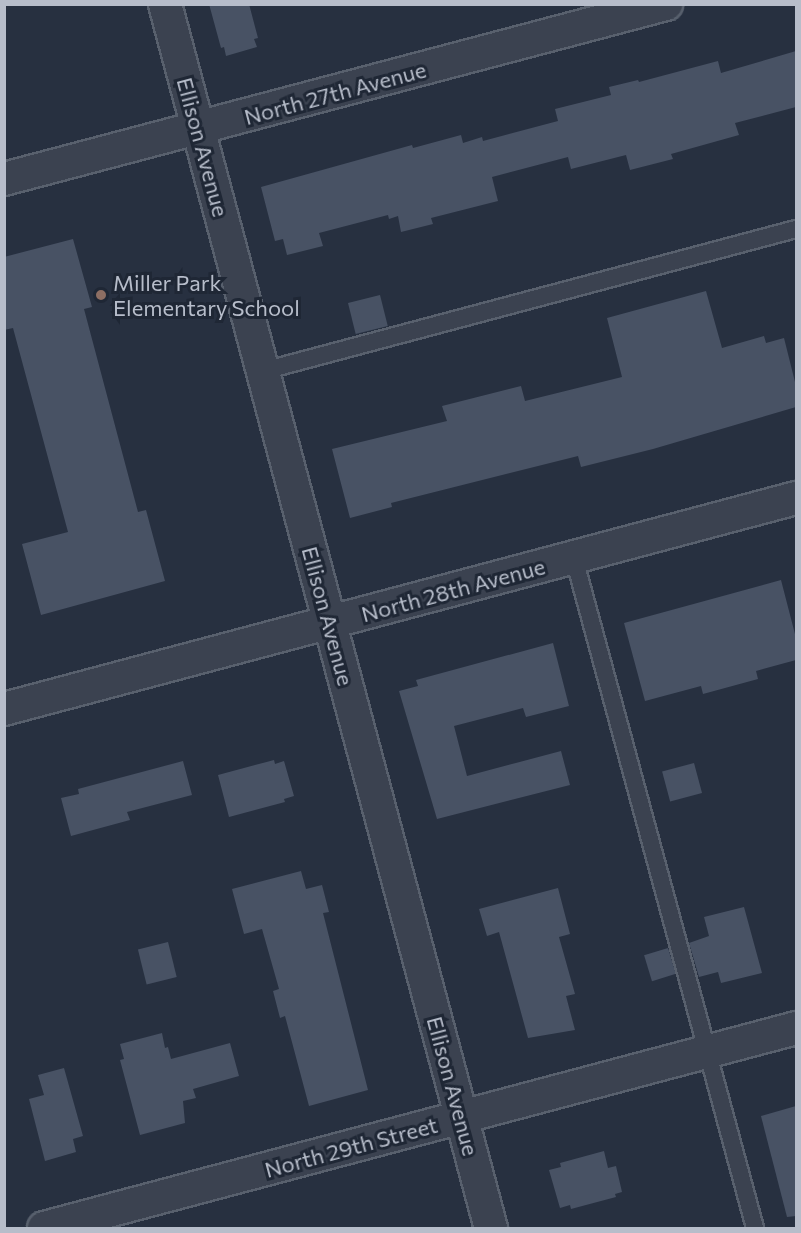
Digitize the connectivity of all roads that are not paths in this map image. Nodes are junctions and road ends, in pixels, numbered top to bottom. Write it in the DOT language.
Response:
graph roads {
  1 [pos="165,4"];
  2 [pos="666,4"];
  3 [pos="199,129"];
  4 [pos="4,179"];
  5 [pos="796,229"];
  6 [pos="263,371"];
  7 [pos="796,498"];
  8 [pos="574,558"];
  9 [pos="330,622"];
  10 [pos="4,709"];
  11 [pos="796,1028"];
  12 [pos="706,1052"];
  13 [pos="461,1117"];
  14 [pos="44,1228"];
  15 [pos="491,1228"];
  16 [pos="755,1228"];
  1 -- 3 [label="street, Ellison Avenue"];
  2 -- 3 [label="street, North 27th Avenue"];
  3 -- 4 [label="street, North 27th Avenue"];
  3 -- 6 [label="street, Ellison Avenue"];
  5 -- 6 [label="lane"];
  6 -- 9 [label="street, Ellison Avenue"];
  7 -- 8 [label="street, North 28th Avenue"];
  8 -- 9 [label="street, North 28th Avenue"];
  8 -- 12 [label="lane"];
  9 -- 10 [label="street, North 28th Avenue"];
  9 -- 13 [label="street, Ellison Avenue"];
  11 -- 12 [label="street, North 29th Street"];
  12 -- 13 [label="street, North 29th Street"];
  12 -- 16 [label="lane"];
  13 -- 14 [label="street, North 29th Street"];
  13 -- 15 [label="street, Ellison Avenue"];
}
